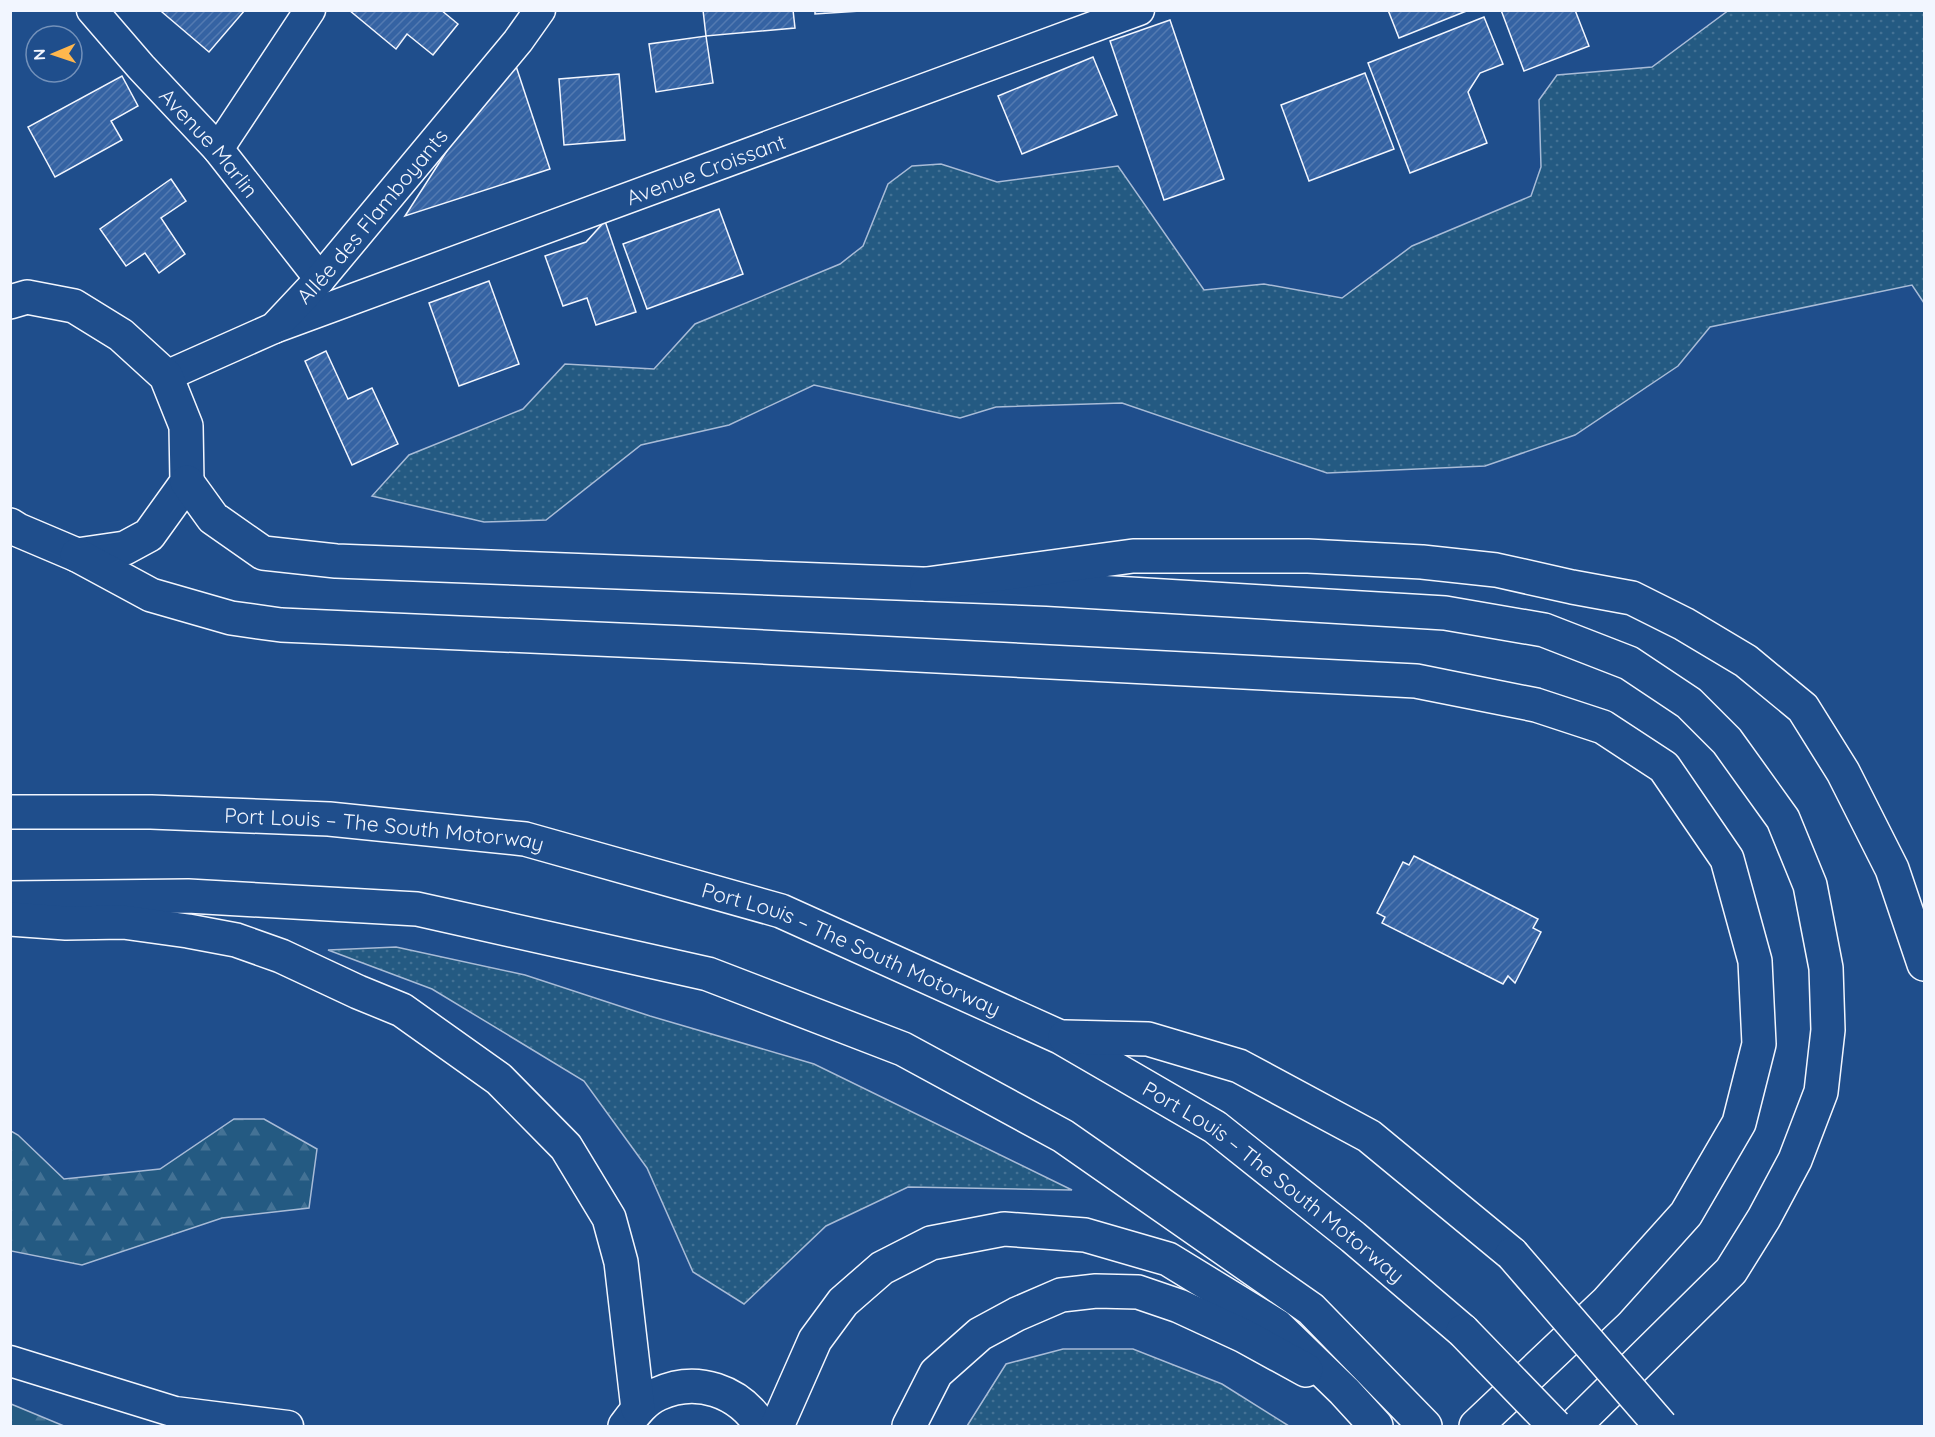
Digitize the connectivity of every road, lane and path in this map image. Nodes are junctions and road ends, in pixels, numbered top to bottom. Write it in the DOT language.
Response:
graph roads {
  1 [pos="92,10"];
  2 [pos="310,10"];
  3 [pos="540,10"];
  4 [pos="1139,10"];
  5 [pos="218,149"];
  6 [pos="320,279"];
  7 [pos="16,296"];
  8 [pos="274,328"];
  9 [pos="166,376"];
  10 [pos="187,482"];
  11 [pos="10,525"];
  12 [pos="77,555"];
  13 [pos="927,584"];
  14 [pos="10,812"];
  15 [pos="10,898"];
  16 [pos="10,919"];
  17 [pos="1924,964"];
  18 [pos="1060,1037"];
  19 [pos="10,1361"];
  20 [pos="1344,1391"];
  21 [pos="632,1418"];
  22 [pos="288,1426"];
  23 [pos="761,1426"];
  24 [pos="777,1426"];
  25 [pos="909,1426"];
  26 [pos="1376,1426"];
  27 [pos="1425,1426"];
  28 [pos="1476,1426"];
  29 [pos="1555,1426"];
  30 [pos="1574,1426"];
  31 [pos="1661,1426"];
  1 -- 5 [label="street, Avenue Marlin"];
  2 -- 5 [label="street"];
  3 -- 6 [label="street, Allée des Flamboyants"];
  4 -- 8 [label="street, Avenue Croissant"];
  5 -- 6 [label="street, Avenue Marlin"];
  6 -- 8 [label="street, Allée des Flamboyants"];
  7 -- 9 [label="main road"];
  8 -- 9 [label="street, Allée des Flamboyants"];
  9 -- 10 [label="main road"];
  10 -- 12 [label="main road"];
  10 -- 13 [label="main road"];
  11 -- 12 [label="main road"];
  12 -- 28 [label="main road"];
  13 -- 17 [label="main road"];
  13 -- 30 [label="main road"];
  14 -- 18 [label="main road, Port Louis – The South Motorway"];
  15 -- 27 [label="main road"];
  16 -- 21 [label="main road"];
  18 -- 29 [label="main road, Port Louis – The South Motorway, bridge"];
  18 -- 31 [label="main road, bridge"];
  19 -- 22 [label="street"];
  20 -- 24 [label="main road"];
  20 -- 25 [label="main road"];
  20 -- 26 [label="main road"];
  21 -- 23 [label="main road"];
}
